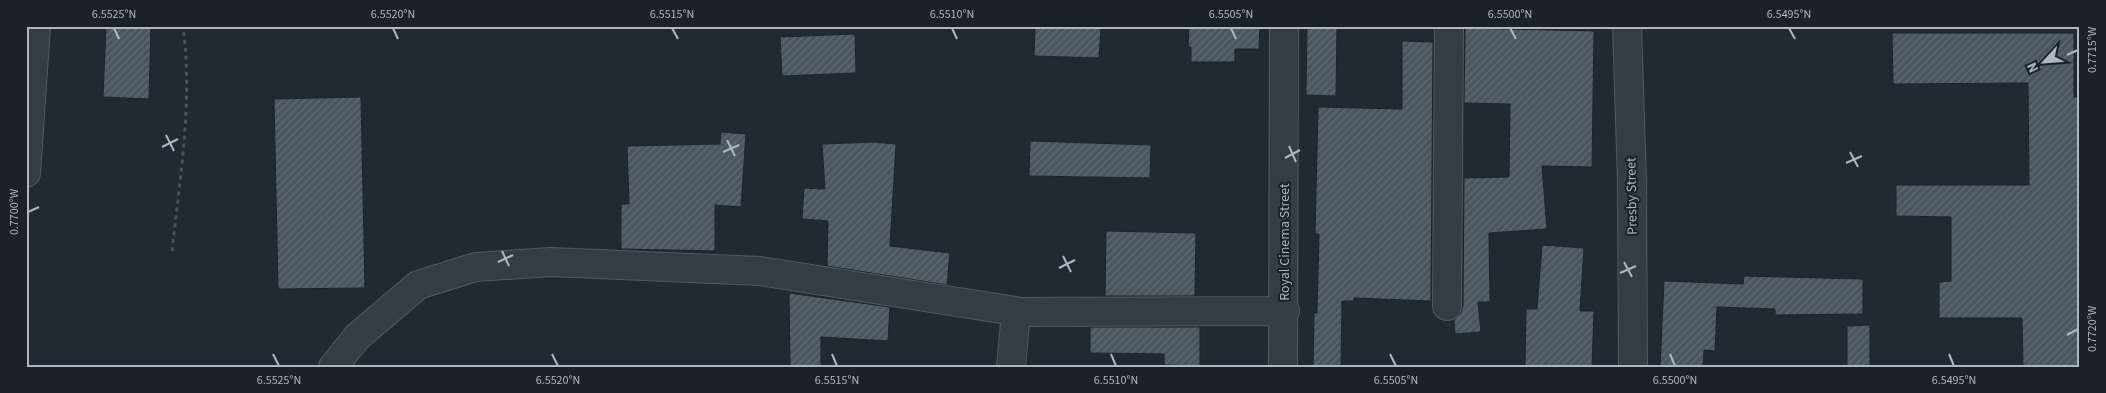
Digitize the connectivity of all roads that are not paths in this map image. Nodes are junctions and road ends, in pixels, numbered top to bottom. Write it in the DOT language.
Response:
graph roads {
  1 [pos="36,26"];
  2 [pos="1284,26"];
  3 [pos="1449,26"];
  4 [pos="1627,26"];
  5 [pos="26,173"];
  6 [pos="1447,306"];
  7 [pos="1285,311"];
  8 [pos="1021,312"];
  9 [pos="333,367"];
  10 [pos="1011,367"];
  11 [pos="1283,367"];
  12 [pos="1633,367"];
  1 -- 5 [label="street"];
  2 -- 7 [label="street, Royal Cinema Street"];
  3 -- 6 [label="street"];
  4 -- 12 [label="street, Presby Street"];
  7 -- 8 [label="street"];
  7 -- 11 [label="street, Royal Cinema Street"];
  8 -- 9 [label="street"];
  8 -- 10 [label="street"];
}
